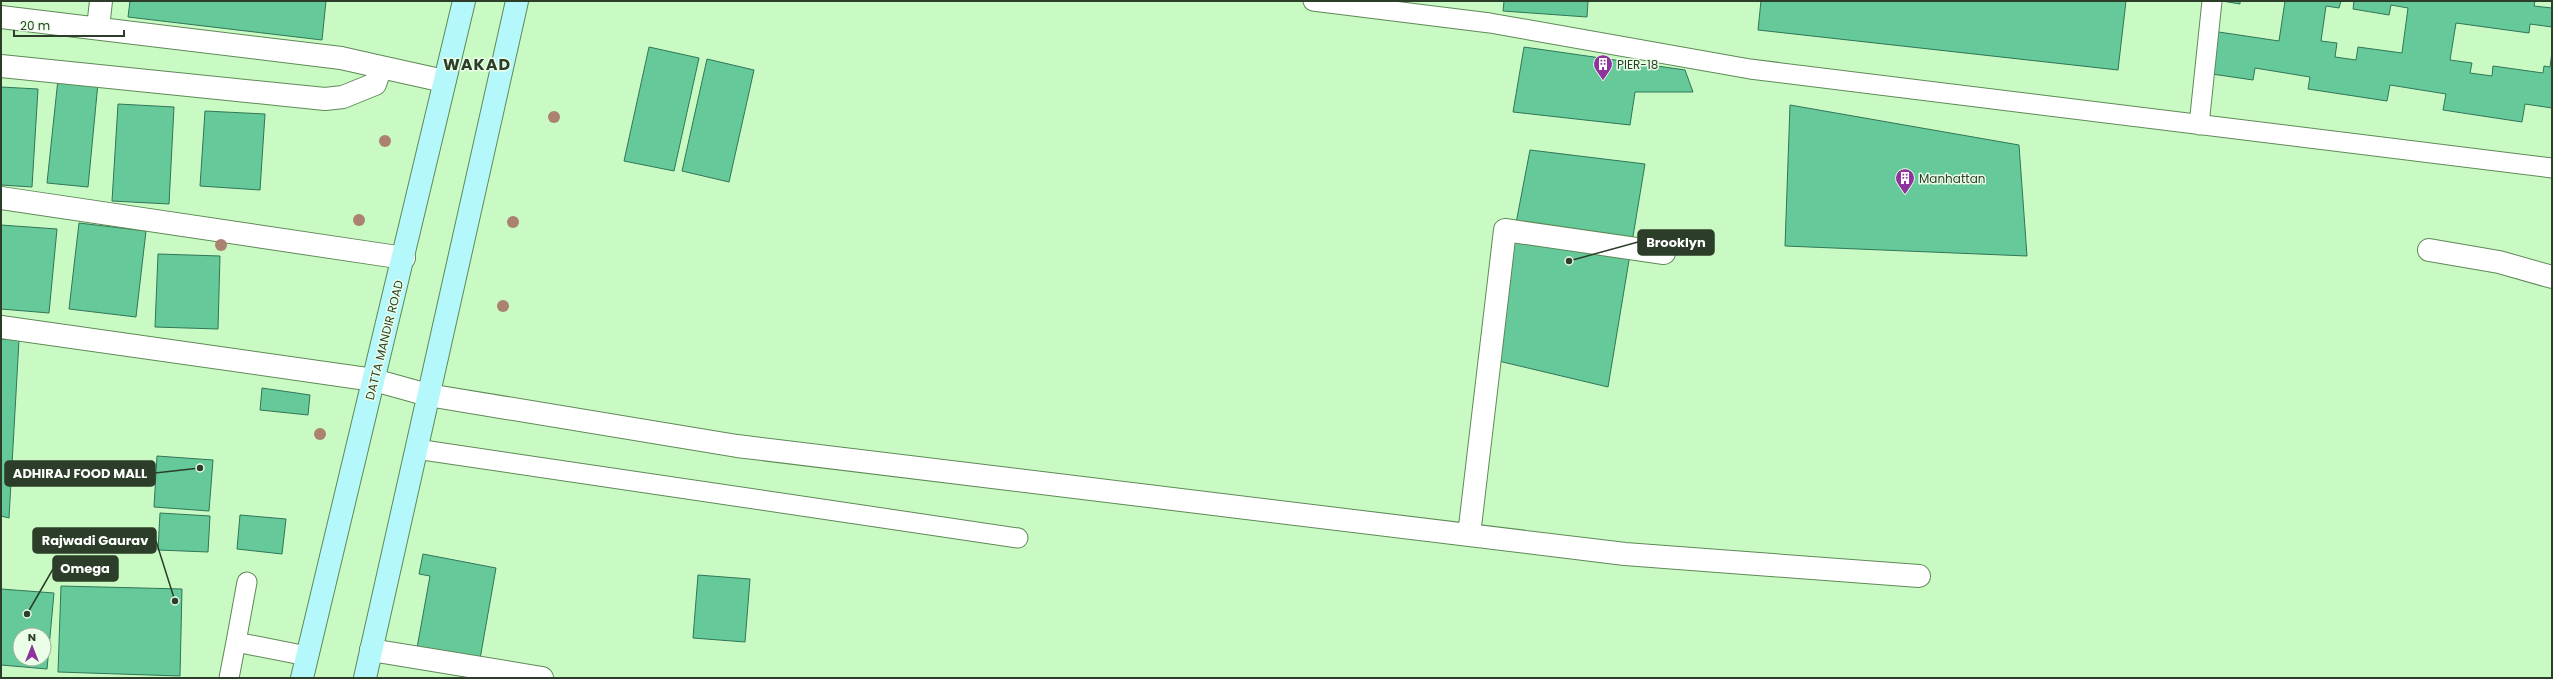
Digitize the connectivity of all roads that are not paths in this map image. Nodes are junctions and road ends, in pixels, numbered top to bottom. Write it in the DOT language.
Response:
graph roads {
  1 [pos="101,1"];
  2 [pos="464,1"];
  3 [pos="517,1"];
  4 [pos="1313,1"];
  5 [pos="2212,1"];
  6 [pos="1,17"];
  7 [pos="98,28"];
  8 [pos="1,66"];
  9 [pos="381,67"];
  10 [pos="444,81"];
  11 [pos="2199,124"];
  12 [pos="2552,168"];
  13 [pos="1,198"];
  14 [pos="2429,250"];
  15 [pos="1664,253"];
  16 [pos="404,258"];
  17 [pos="2552,277"];
  18 [pos="1,327"];
  19 [pos="374,380"];
  20 [pos="428,395"];
  21 [pos="416,449"];
  22 [pos="1469,535"];
  23 [pos="1018,538"];
  24 [pos="1919,576"];
  25 [pos="247,582"];
  26 [pos="236,642"];
  27 [pos="371,650"];
  28 [pos="307,656"];
  29 [pos="229,678"];
  30 [pos="302,678"];
  31 [pos="365,678"];
  32 [pos="542,678"];
  1 -- 7 [label="street"];
  2 -- 10 [label="main road, DATTA MANDIR ROAD"];
  3 -- 20 [label="main road"];
  4 -- 11 [label="lane"];
  5 -- 11 [label="lane"];
  6 -- 7 [label="street"];
  7 -- 9 [label="street"];
  8 -- 9 [label="street"];
  9 -- 10 [label="street"];
  10 -- 16 [label="main road, DATTA MANDIR ROAD"];
  11 -- 12 [label="lane"];
  13 -- 16 [label="street"];
  14 -- 17 [label="street"];
  15 -- 22 [label="street"];
  16 -- 19 [label="main road, DATTA MANDIR ROAD"];
  18 -- 19 [label="street"];
  19 -- 20 [label="street"];
  19 -- 28 [label="main road, DATTA MANDIR ROAD"];
  20 -- 21 [label="main road"];
  20 -- 22 [label="street"];
  21 -- 23 [label="lane"];
  21 -- 27 [label="main road"];
  22 -- 24 [label="street"];
  25 -- 26 [label="lane"];
  26 -- 28 [label="lane"];
  26 -- 29 [label="lane"];
  27 -- 31 [label="main road"];
  27 -- 32 [label="street"];
  28 -- 30 [label="main road, DATTA MANDIR ROAD"];
}
